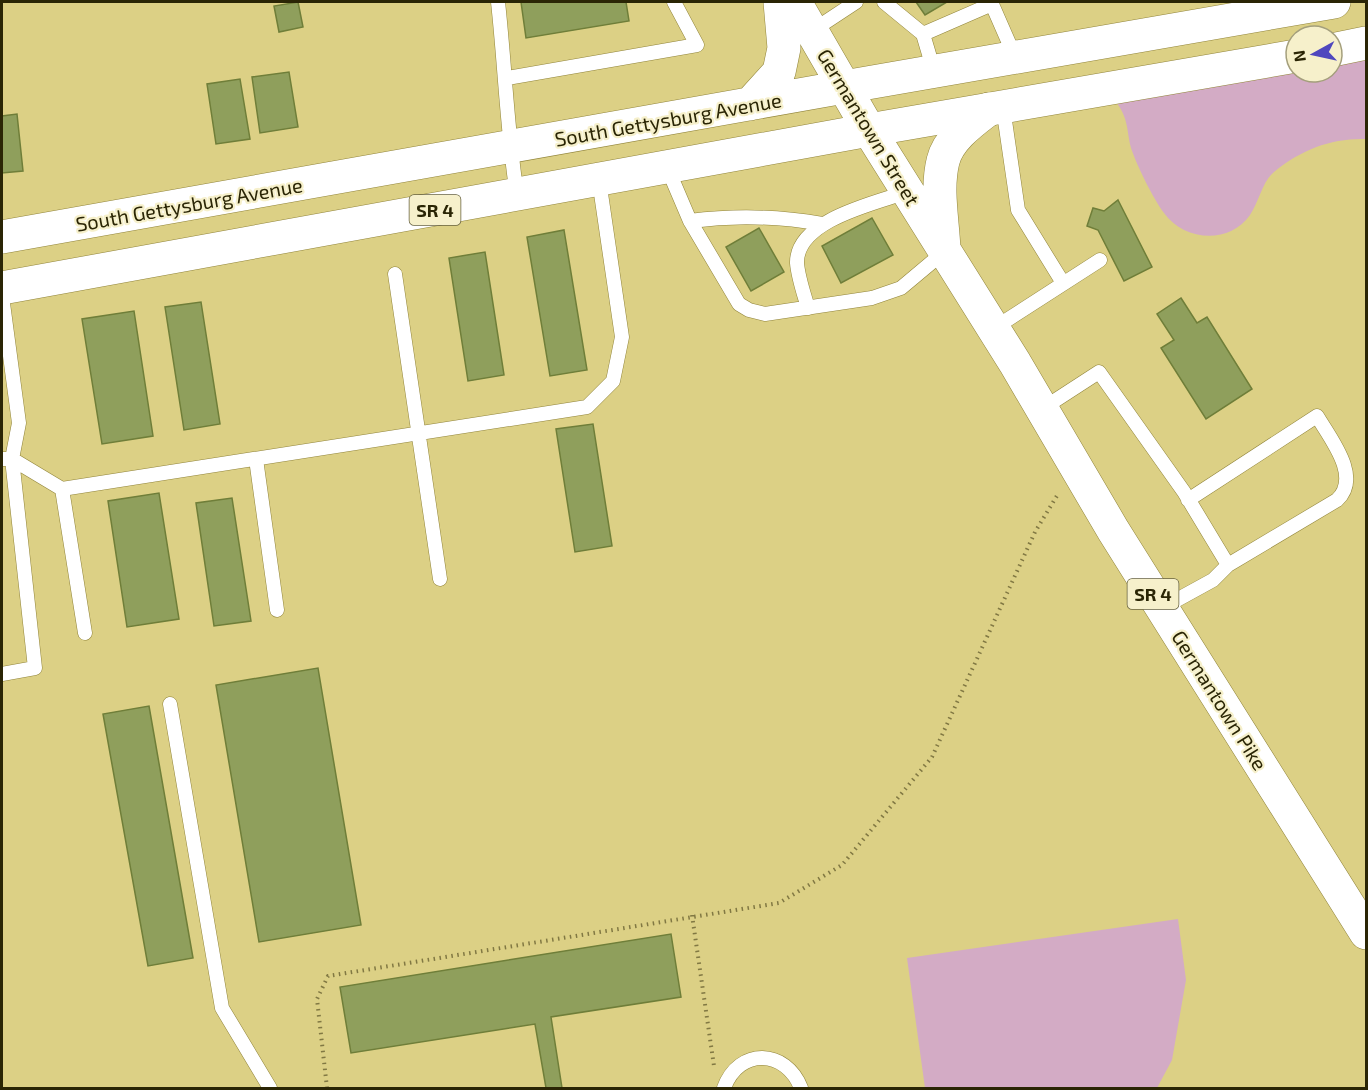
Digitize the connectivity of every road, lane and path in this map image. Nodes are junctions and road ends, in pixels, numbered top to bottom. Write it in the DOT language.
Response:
graph roads {
  1 [pos="498,2"];
  2 [pos="674,2"];
  3 [pos="780,2"];
  4 [pos="795,2"];
  5 [pos="856,2"];
  6 [pos="884,2"];
  7 [pos="1334,2"];
  8 [pos="992,3"];
  9 [pos="812,31"];
  10 [pos="923,34"];
  11 [pos="1366,43"];
  12 [pos="1344,48"];
  13 [pos="1015,57"];
  14 [pos="1284,58"];
  15 [pos="934,71"];
  16 [pos="507,78"];
  17 [pos="844,87"];
  18 [pos="750,104"];
  19 [pos="996,108"];
  20 [pos="869,130"];
  21 [pos="509,147"];
  22 [pos="667,167"];
  23 [pos="599,180"];
  24 [pos="907,192"];
  25 [pos="517,195"];
  26 [pos="690,221"];
  27 [pos="822,224"];
  28 [pos="2,237"];
  29 [pos="944,252"];
  30 [pos="1100,260"];
  31 [pos="395,274"];
  32 [pos="1063,283"];
  33 [pos="2,288"];
  34 [pos="2,296"];
  35 [pos="808,308"];
  36 [pos="993,329"];
  37 [pos="1042,409"];
  38 [pos="418,433"];
  39 [pos="7,459"];
  40 [pos="256,459"];
  41 [pos="1075,466"];
  42 [pos="62,489"];
  43 [pos="1188,500"];
  44 [pos="1228,565"];
  45 [pos="440,579"];
  46 [pos="1162,608"];
  47 [pos="277,610"];
  48 [pos="85,633"];
  49 [pos="2,674"];
  50 [pos="170,704"];
  51 [pos="692,915"];
  52 [pos="1366,933"];
  53 [pos="714,1068"];
  54 [pos="270,1089"];
  55 [pos="327,1089"];
  56 [pos="724,1089"];
  57 [pos="801,1089"];
  1 -- 16 [label="lane"];
  2 -- 16 [label="lane"];
  3 -- 18 [label="main road"];
  4 -- 9 [label="main road, Germantown Street"];
  5 -- 9 [label="lane"];
  6 -- 10 [label="lane"];
  7 -- 13 [label="main road, South Gettysburg Avenue"];
  8 -- 10 [label="lane"];
  8 -- 13 [label="lane"];
  9 -- 17 [label="main road, Germantown Street"];
  10 -- 15 [label="lane"];
  11 -- 12 [label="main road"];
  13 -- 15 [label="main road, South Gettysburg Avenue"];
  14 -- 19 [label="main road"];
  15 -- 17 [label="main road, South Gettysburg Avenue"];
  16 -- 21 [label="lane"];
  17 -- 18 [label="main road, South Gettysburg Avenue"];
  17 -- 20 [label="main road, Germantown Street / SR 4"];
  18 -- 21 [label="main road, South Gettysburg Avenue"];
  19 -- 20 [label="main road"];
  19 -- 29 [label="main road"];
  19 -- 32 [label="lane"];
  20 -- 22 [label="main road, SR 4"];
  20 -- 24 [label="main road, Germantown Street / SR 4"];
  21 -- 25 [label="lane"];
  21 -- 28 [label="main road, South Gettysburg Avenue"];
  22 -- 23 [label="main road, SR 4"];
  22 -- 26 [label="lane"];
  23 -- 25 [label="main road, SR 4"];
  23 -- 38 [label="lane"];
  24 -- 27 [label="lane"];
  24 -- 29 [label="main road, Germantown Street / SR 4"];
  25 -- 33 [label="main road, SR 4"];
  26 -- 27 [label="lane"];
  26 -- 35 [label="lane"];
  27 -- 35 [label="lane"];
  29 -- 35 [label="lane"];
  29 -- 36 [label="main road, Germantown Pike / SR 4"];
  30 -- 32 [label="lane"];
  31 -- 38 [label="lane"];
  32 -- 36 [label="lane"];
  34 -- 39 [label="lane"];
  36 -- 37 [label="main road, Germantown Pike / SR 4"];
  37 -- 41 [label="main road, Germantown Pike / SR 4"];
  37 -- 43 [label="lane"];
  38 -- 40 [label="lane"];
  38 -- 45 [label="lane"];
  39 -- 42 [label="lane"];
  39 -- 49 [label="lane"];
  40 -- 42 [label="lane"];
  40 -- 47 [label="lane"];
  41 -- 46 [label="main road, Germantown Pike / SR 4"];
  41 -- 51 [label="path"];
  42 -- 48 [label="lane"];
  43 -- 44 [label="lane"];
  43 -- 44 [label="lane"];
  44 -- 46 [label="lane"];
  46 -- 52 [label="main road, Germantown Pike / SR 4"];
  50 -- 54 [label="lane"];
  51 -- 53 [label="path"];
  51 -- 55 [label="path"];
  56 -- 57 [label="lane"];
}
